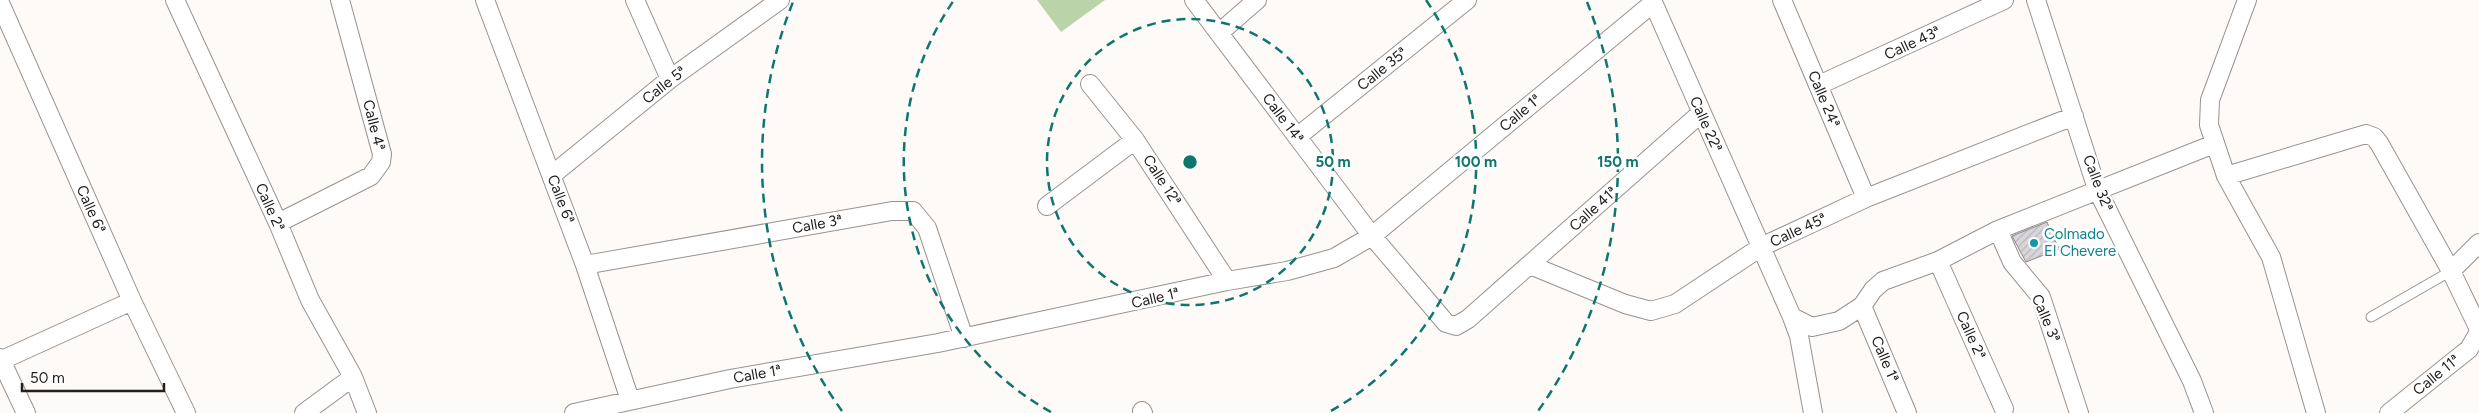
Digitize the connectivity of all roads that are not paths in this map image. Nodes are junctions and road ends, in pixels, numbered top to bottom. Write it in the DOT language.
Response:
graph roads {
  1 [pos="175,0"];
  2 [pos="340,0"];
  3 [pos="485,0"];
  4 [pos="636,0"];
  5 [pos="780,0"];
  6 [pos="1194,0"];
  7 [pos="1257,0"];
  8 [pos="1467,0"];
  9 [pos="1782,0"];
  10 [pos="2004,0"];
  11 [pos="2036,0"];
  12 [pos="2247,0"];
  13 [pos="1652,2"];
  14 [pos="0,3"];
  15 [pos="1219,33"];
  16 [pos="670,79"];
  17 [pos="1090,84"];
  18 [pos="1819,85"];
  19 [pos="1701,113"];
  20 [pos="2074,116"];
  21 [pos="1297,137"];
  22 [pos="1135,140"];
  23 [pos="2214,144"];
  24 [pos="552,175"];
  25 [pos="2226,176"];
  26 [pos="2097,189"];
  27 [pos="1866,198"];
  28 [pos="1047,206"];
  29 [pos="278,223"];
  30 [pos="1998,230"];
  31 [pos="1372,236"];
  32 [pos="2479,243"];
  33 [pos="1761,247"];
  34 [pos="1938,261"];
  35 [pos="586,265"];
  36 [pos="1530,265"];
  37 [pos="2451,271"];
  38 [pos="1227,281"];
  39 [pos="132,301"];
  40 [pos="1862,306"];
  41 [pos="1792,317"];
  42 [pos="2371,317"];
  43 [pos="2479,332"];
  44 [pos="964,338"];
  45 [pos="0,360"];
  46 [pos="353,378"];
  47 [pos="630,400"];
  48 [pos="2004,409"];
  49 [pos="26,413"];
  50 [pos="186,413"];
  51 [pos="304,413"];
  52 [pos="367,413"];
  53 [pos="574,413"];
  54 [pos="1813,413"];
  55 [pos="1907,413"];
  56 [pos="2079,413"];
  57 [pos="2204,413"];
  58 [pos="2316,413"];
  59 [pos="2389,413"];
  1 -- 29 [label="street, Calle 2ª"];
  2 -- 29 [label="street, Calle 4ª"];
  3 -- 24 [label="street, Calle 6ª"];
  4 -- 16 [label="street"];
  5 -- 16 [label="street, Calle 5ª"];
  6 -- 15 [label="street, Calle 14ª"];
  7 -- 15 [label="street"];
  8 -- 21 [label="street, Calle 35ª"];
  9 -- 18 [label="street, Calle 24ª"];
  10 -- 18 [label="street, Calle 43ª"];
  11 -- 20 [label="street, Calle 32ª"];
  12 -- 23 [label="street"];
  13 -- 19 [label="street, Calle 22ª"];
  13 -- 31 [label="street, Calle 1ª"];
  14 -- 39 [label="street, Calle 6ª"];
  15 -- 21 [label="street, Calle 14ª"];
  16 -- 24 [label="street, Calle 5ª"];
  17 -- 22 [label="street, Calle 12ª"];
  18 -- 27 [label="street, Calle 24ª"];
  19 -- 33 [label="street, Calle 22ª"];
  19 -- 36 [label="street, Calle 41ª"];
  20 -- 26 [label="street, Calle 32ª"];
  20 -- 27 [label="street, Calle 45ª"];
  21 -- 31 [label="street, Calle 14ª"];
  22 -- 28 [label="street"];
  22 -- 38 [label="street, Calle 12ª"];
  23 -- 25 [label="street"];
  23 -- 26 [label="street"];
  24 -- 35 [label="street, Calle 6ª"];
  25 -- 37 [label="street"];
  25 -- 58 [label="street"];
  26 -- 30 [label="street"];
  26 -- 57 [label="street, Calle 32ª"];
  27 -- 33 [label="street, Calle 45ª"];
  29 -- 46 [label="street, Calle 2ª"];
  30 -- 34 [label="street"];
  30 -- 56 [label="street, Calle 3ª"];
  31 -- 36 [label="street, Calle 41ª"];
  31 -- 38 [label="street, Calle 1ª"];
  32 -- 37 [label="street"];
  33 -- 36 [label="street, Calle 45ª"];
  33 -- 41 [label="street, Calle 22ª"];
  34 -- 40 [label="street"];
  34 -- 48 [label="street, Calle 2ª"];
  35 -- 44 [label="street, Calle 3ª"];
  35 -- 47 [label="street, Calle 6ª"];
  37 -- 42 [label="lane"];
  37 -- 43 [label="street"];
  38 -- 44 [label="street, Calle 1ª"];
  39 -- 45 [label="street"];
  39 -- 50 [label="street, Calle 6ª"];
  40 -- 41 [label="street"];
  40 -- 55 [label="street, Calle 1ª"];
  41 -- 54 [label="street, Calle 22ª"];
  43 -- 59 [label="street, Calle 11ª"];
  44 -- 47 [label="street, Calle 1ª"];
  45 -- 49 [label="street"];
  46 -- 51 [label="street"];
  46 -- 52 [label="street, Calle 2ª"];
  47 -- 53 [label="street, Calle 1ª"];
}
